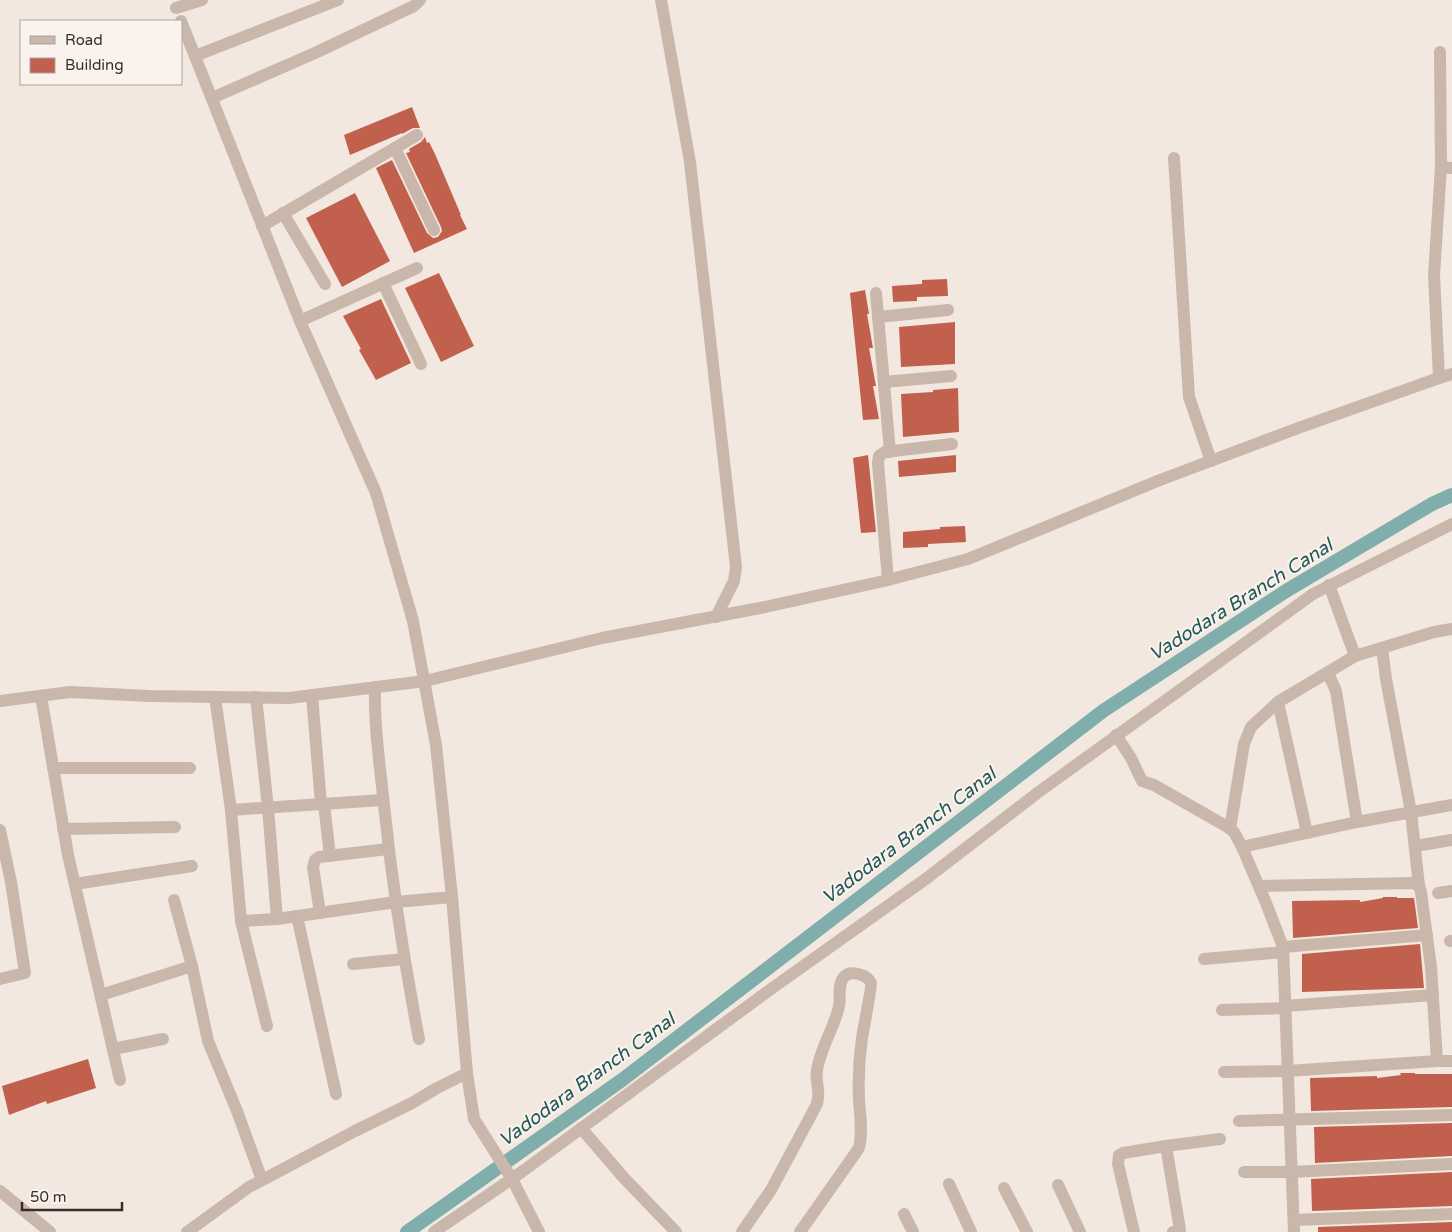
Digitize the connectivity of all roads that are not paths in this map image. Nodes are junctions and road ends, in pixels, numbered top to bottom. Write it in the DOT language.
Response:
graph roads {
  1 [pos="202,0"];
  2 [pos="338,0"];
  3 [pos="420,0"];
  4 [pos="661,0"];
  5 [pos="174,4"];
  6 [pos="181,20"];
  7 [pos="182,24"];
  8 [pos="1440,52"];
  9 [pos="195,56"];
  10 [pos="212,98"];
  11 [pos="417,134"];
  12 [pos="395,148"];
  13 [pos="1174,158"];
  14 [pos="1447,167"];
  15 [pos="284,213"];
  16 [pos="262,226"];
  17 [pos="434,230"];
  18 [pos="417,268"];
  19 [pos="383,283"];
  20 [pos="325,284"];
  21 [pos="876,293"];
  22 [pos="948,310"];
  23 [pos="878,317"];
  24 [pos="300,321"];
  25 [pos="421,364"];
  26 [pos="1452,374"];
  27 [pos="950,376"];
  28 [pos="1438,378"];
  29 [pos="884,382"];
  30 [pos="952,444"];
  31 [pos="890,452"];
  32 [pos="1211,461"];
  33 [pos="1452,524"];
  34 [pos="888,580"];
  35 [pos="1329,585"];
  36 [pos="716,617"];
  37 [pos="1452,630"];
  38 [pos="1382,648"];
  39 [pos="1355,656"];
  40 [pos="1328,673"];
  41 [pos="425,681"];
  42 [pos="375,687"];
  43 [pos="312,695"];
  44 [pos="41,696"];
  45 [pos="215,697"];
  46 [pos="256,697"];
  47 [pos="0,701"];
  48 [pos="1278,702"];
  49 [pos="1116,736"];
  50 [pos="53,768"];
  51 [pos="190,768"];
  52 [pos="383,800"];
  53 [pos="323,804"];
  54 [pos="1452,805"];
  55 [pos="268,808"];
  56 [pos="230,810"];
  57 [pos="1412,812"];
  58 [pos="1357,822"];
  59 [pos="175,827"];
  60 [pos="63,829"];
  61 [pos="1230,829"];
  62 [pos="0,830"];
  63 [pos="1307,833"];
  64 [pos="1452,840"];
  65 [pos="1415,846"];
  66 [pos="1242,847"];
  67 [pos="388,849"];
  68 [pos="330,856"];
  69 [pos="192,866"];
  70 [pos="74,884"];
  71 [pos="1259,886"];
  72 [pos="1419,886"];
  73 [pos="6,888"];
  74 [pos="1452,891"];
  75 [pos="1438,893"];
  76 [pos="452,897"];
  77 [pos="174,900"];
  78 [pos="396,902"];
  79 [pos="320,913"];
  80 [pos="297,916"];
  81 [pos="277,919"];
  82 [pos="241,921"];
  83 [pos="1427,934"];
  84 [pos="1283,950"];
  85 [pos="404,958"];
  86 [pos="1204,958"];
  87 [pos="353,964"];
  88 [pos="192,966"];
  89 [pos="0,979"];
  90 [pos="101,995"];
  91 [pos="1433,995"];
  92 [pos="1285,1007"];
  93 [pos="1222,1010"];
  94 [pos="267,1026"];
  95 [pos="163,1039"];
  96 [pos="419,1039"];
  97 [pos="113,1050"];
  98 [pos="1452,1061"];
  99 [pos="1437,1062"];
  100 [pos="1287,1071"];
  101 [pos="1224,1072"];
  102 [pos="467,1073"];
  103 [pos="120,1080"];
  104 [pos="336,1094"];
  105 [pos="1452,1116"];
  106 [pos="1239,1121"];
  107 [pos="1289,1121"];
  108 [pos="581,1128"];
  109 [pos="1220,1139"];
  110 [pos="1166,1146"];
  111 [pos="1452,1164"];
  112 [pos="1244,1172"];
  113 [pos="1291,1172"];
  114 [pos="510,1176"];
  115 [pos="262,1180"];
  116 [pos="949,1184"];
  117 [pos="1058,1185"];
  118 [pos="1004,1188"];
  119 [pos="0,1191"];
  120 [pos="904,1214"];
  121 [pos="1452,1214"];
  122 [pos="1294,1226"];
  123 [pos="1178,1231"];
  124 [pos="50,1232"];
  125 [pos="187,1232"];
  126 [pos="434,1232"];
  127 [pos="538,1232"];
  128 [pos="676,1232"];
  129 [pos="742,1232"];
  130 [pos="800,1232"];
  131 [pos="913,1232"];
  132 [pos="971,1232"];
  133 [pos="1028,1232"];
  134 [pos="1080,1232"];
  135 [pos="1134,1232"];
  1 -- 5 [label="street"];
  2 -- 9 [label="street"];
  3 -- 10 [label="street"];
  4 -- 36 [label="street"];
  5 -- 6 [label="street"];
  7 -- 9 [label="street"];
  8 -- 14 [label="street"];
  9 -- 10 [label="street"];
  10 -- 16 [label="street"];
  11 -- 12 [label="street"];
  12 -- 15 [label="street"];
  12 -- 17 [label="street"];
  13 -- 32 [label="street"];
  14 -- 28 [label="street"];
  15 -- 16 [label="street"];
  15 -- 20 [label="street"];
  16 -- 24 [label="street"];
  18 -- 19 [label="street"];
  19 -- 24 [label="street"];
  19 -- 25 [label="street"];
  21 -- 23 [label="street"];
  22 -- 23 [label="street"];
  23 -- 29 [label="street"];
  24 -- 41 [label="street"];
  26 -- 28 [label="street"];
  27 -- 29 [label="street"];
  28 -- 32 [label="street"];
  29 -- 31 [label="street"];
  30 -- 31 [label="street"];
  31 -- 34 [label="street"];
  32 -- 34 [label="street"];
  33 -- 35 [label="street"];
  34 -- 36 [label="street"];
  35 -- 39 [label="street"];
  35 -- 49 [label="street"];
  36 -- 41 [label="street"];
  37 -- 38 [label="street"];
  38 -- 39 [label="street"];
  38 -- 57 [label="street"];
  39 -- 40 [label="street"];
  40 -- 48 [label="street"];
  40 -- 58 [label="street"];
  41 -- 42 [label="street"];
  41 -- 76 [label="street"];
  42 -- 43 [label="street"];
  42 -- 52 [label="street"];
  43 -- 46 [label="street"];
  43 -- 53 [label="street"];
  44 -- 45 [label="street"];
  44 -- 47 [label="street"];
  44 -- 50 [label="street"];
  45 -- 46 [label="street"];
  45 -- 56 [label="street"];
  46 -- 55 [label="street"];
  48 -- 61 [label="street"];
  48 -- 63 [label="street"];
  49 -- 61 [label="street"];
  49 -- 108 [label="street"];
  50 -- 51 [label="street"];
  50 -- 60 [label="street"];
  52 -- 53 [label="street"];
  52 -- 67 [label="street"];
  53 -- 55 [label="street"];
  53 -- 68 [label="street"];
  54 -- 57 [label="street"];
  55 -- 56 [label="street"];
  55 -- 81 [label="street"];
  56 -- 82 [label="street"];
  57 -- 58 [label="street"];
  57 -- 65 [label="street"];
  58 -- 63 [label="street"];
  59 -- 60 [label="street"];
  60 -- 70 [label="street"];
  61 -- 66 [label="street"];
  62 -- 73 [label="street"];
  63 -- 66 [label="street"];
  64 -- 65 [label="street"];
  65 -- 72 [label="street"];
  66 -- 71 [label="street"];
  67 -- 68 [label="street"];
  67 -- 78 [label="street"];
  68 -- 79 [label="street"];
  69 -- 70 [label="street"];
  70 -- 90 [label="street"];
  71 -- 72 [label="street"];
  71 -- 84 [label="street"];
  72 -- 83 [label="street"];
  73 -- 89 [label="street"];
  74 -- 75 [label="street"];
  76 -- 78 [label="street"];
  76 -- 102 [label="street"];
  77 -- 88 [label="street"];
  78 -- 79 [label="street"];
  78 -- 85 [label="street"];
  79 -- 80 [label="street"];
  80 -- 81 [label="street"];
  80 -- 104 [label="street"];
  81 -- 82 [label="street"];
  82 -- 94 [label="street"];
  83 -- 84 [label="street"];
  83 -- 91 [label="street"];
  84 -- 86 [label="street"];
  84 -- 92 [label="street"];
  85 -- 87 [label="street"];
  85 -- 96 [label="street"];
  88 -- 90 [label="street"];
  88 -- 115 [label="street"];
  90 -- 97 [label="street"];
  91 -- 92 [label="street"];
  91 -- 99 [label="street"];
  92 -- 93 [label="street"];
  92 -- 100 [label="street"];
  95 -- 97 [label="street"];
  97 -- 103 [label="street"];
  98 -- 99 [label="street"];
  99 -- 100 [label="street"];
  100 -- 101 [label="street"];
  100 -- 107 [label="street"];
  102 -- 114 [label="street"];
  102 -- 115 [label="street"];
  105 -- 107 [label="street"];
  106 -- 107 [label="street"];
  107 -- 113 [label="street"];
  108 -- 114 [label="street"];
  108 -- 128 [label="street"];
  109 -- 110 [label="street"];
  110 -- 123 [label="street"];
  110 -- 135 [label="street"];
  111 -- 113 [label="street"];
  112 -- 113 [label="street"];
  113 -- 122 [label="street"];
  114 -- 126 [label="street"];
  114 -- 127 [label="street"];
  115 -- 125 [label="street"];
  116 -- 132 [label="street"];
  117 -- 134 [label="street"];
  118 -- 133 [label="street"];
  119 -- 124 [label="street"];
  120 -- 131 [label="street"];
  121 -- 122 [label="street"];
  129 -- 130 [label="street"];
}
